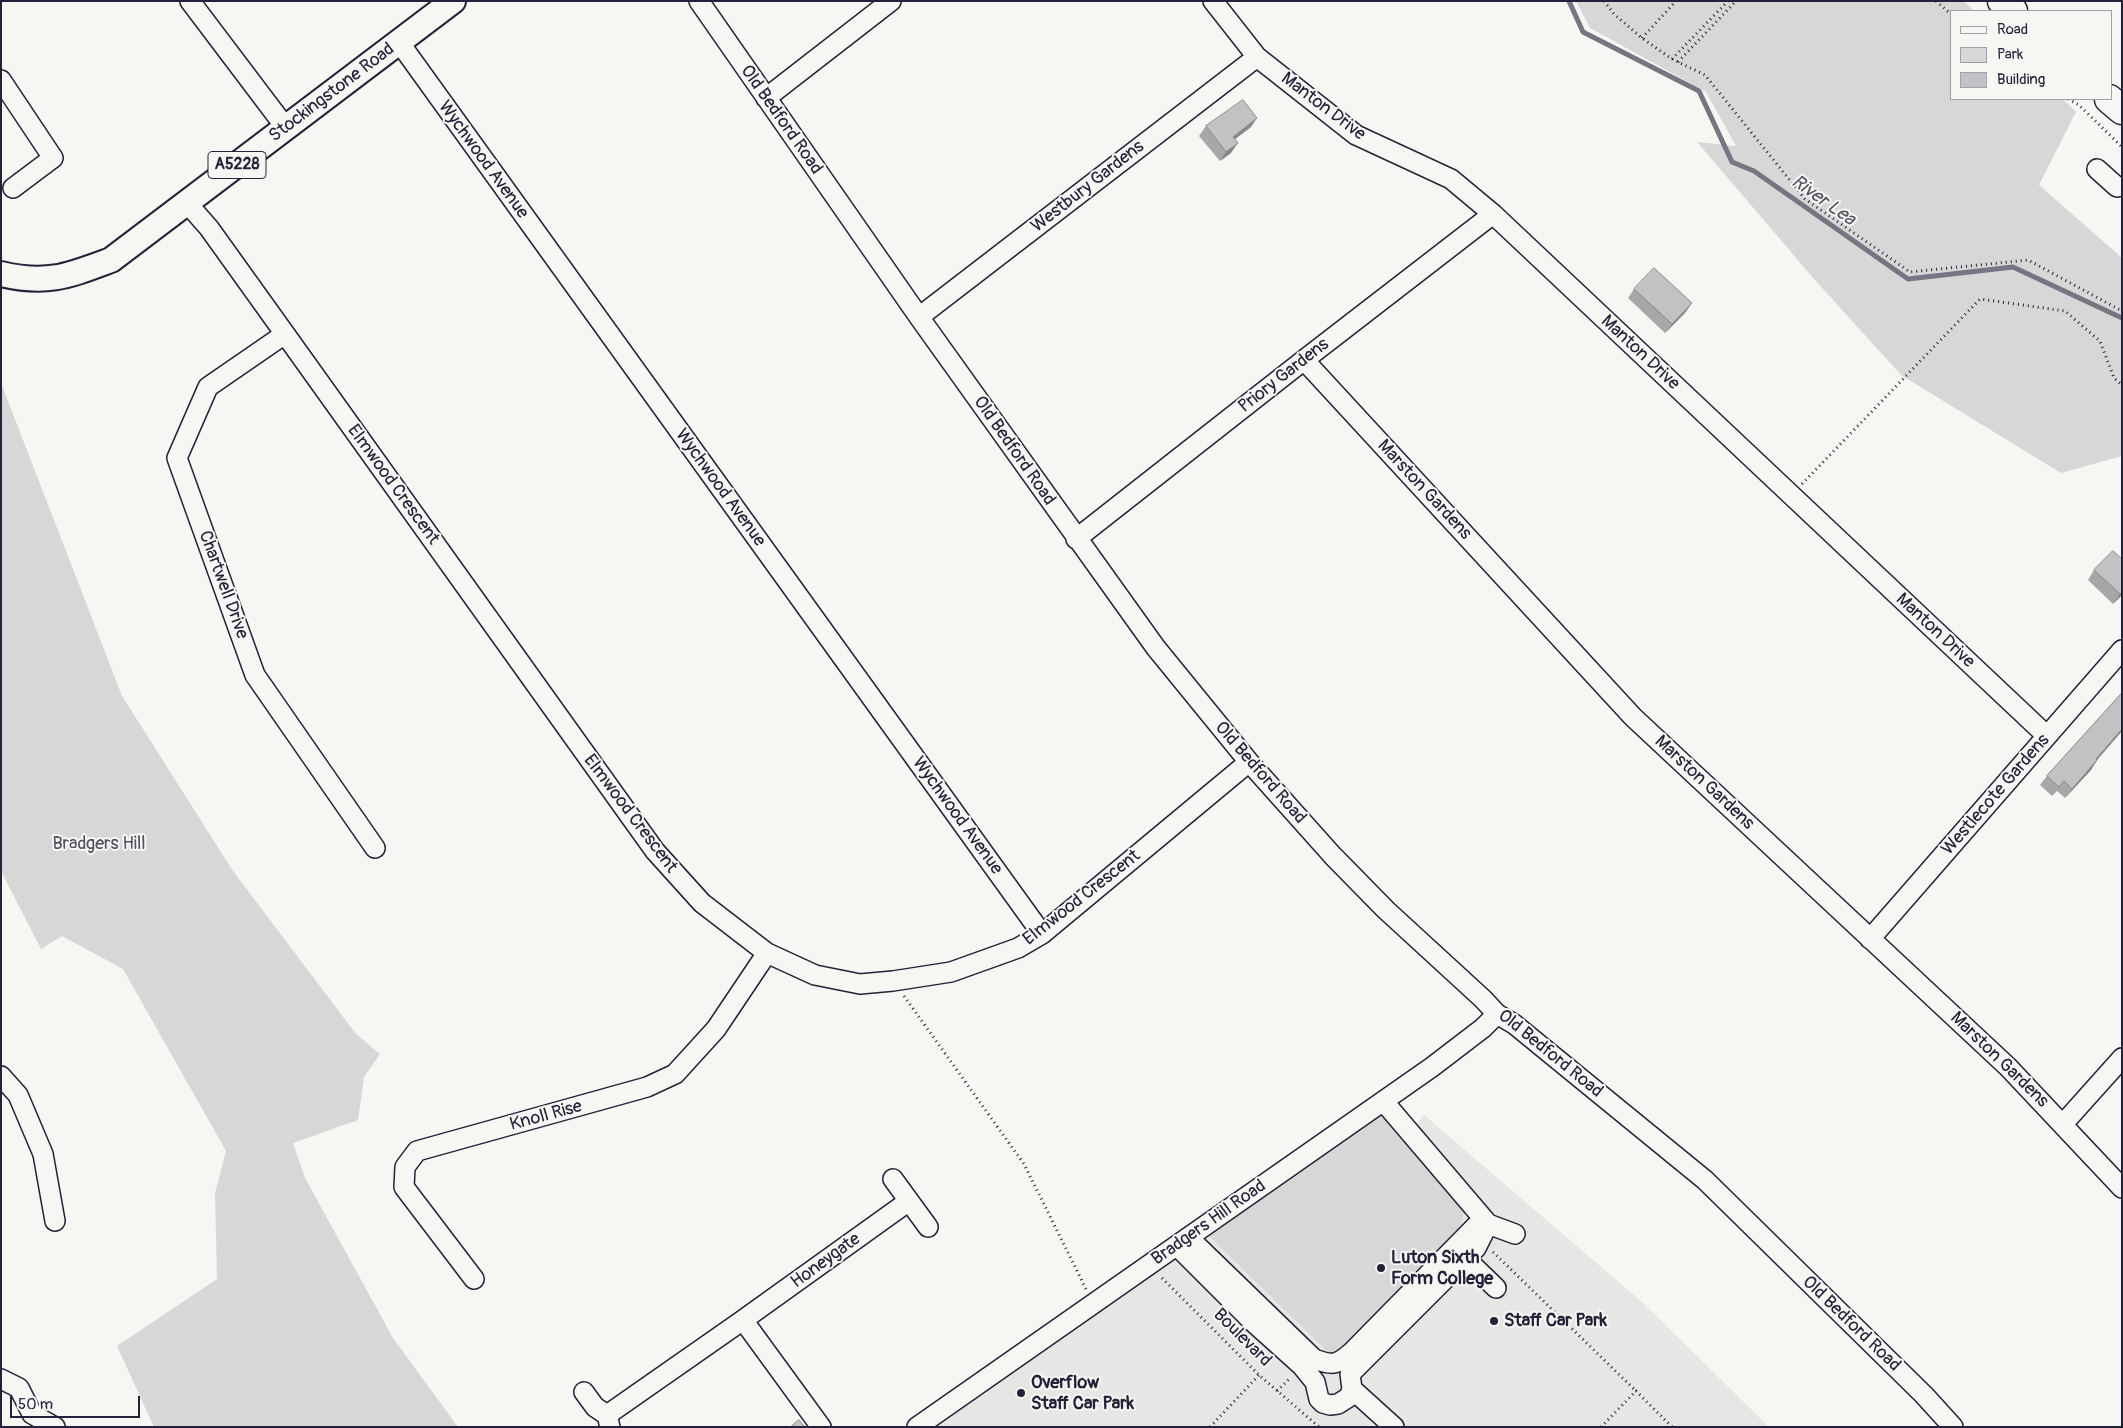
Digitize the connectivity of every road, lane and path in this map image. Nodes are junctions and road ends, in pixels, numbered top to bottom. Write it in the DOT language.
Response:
graph roads {
  1 [pos="190,1"];
  2 [pos="453,1"];
  3 [pos="699,1"];
  4 [pos="891,1"];
  5 [pos="1213,1"];
  6 [pos="1604,1"];
  7 [pos="1676,1"];
  8 [pos="1728,1"];
  9 [pos="1736,1"];
  10 [pos="1936,1"];
  11 [pos="2002,1"];
  12 [pos="2012,10"];
  13 [pos="1950,13"];
  14 [pos="1642,38"];
  15 [pos="398,42"];
  16 [pos="1258,57"];
  17 [pos="1672,59"];
  18 [pos="1678,62"];
  19 [pos="1,80"];
  20 [pos="766,98"];
  21 [pos="2070,100"];
  22 [pos="2110,100"];
  23 [pos="2122,110"];
  24 [pos="286,128"];
  25 [pos="2122,147"];
  26 [pos="2097,169"];
  27 [pos="2120,187"];
  28 [pos="13,188"];
  29 [pos="187,203"];
  30 [pos="1493,214"];
  31 [pos="1,274"];
  32 [pos="2122,311"];
  33 [pos="919,317"];
  34 [pos="285,334"];
  35 [pos="1304,360"];
  36 [pos="2122,385"];
  37 [pos="1792,496"];
  38 [pos="1076,539"];
  39 [pos="2122,650"];
  40 [pos="2047,736"];
  41 [pos="1249,762"];
  42 [pos="375,848"];
  43 [pos="1042,934"];
  44 [pos="1870,940"];
  45 [pos="768,953"];
  46 [pos="893,981"];
  47 [pos="1497,1014"];
  48 [pos="2122,1058"];
  49 [pos="1,1076"];
  50 [pos="1384,1102"];
  51 [pos="2064,1124"];
  52 [pos="893,1180"];
  53 [pos="2122,1188"];
  54 [pos="909,1202"];
  55 [pos="56,1221"];
  56 [pos="1488,1224"];
  57 [pos="928,1227"];
  58 [pos="1515,1234"];
  59 [pos="1183,1242"];
  60 [pos="1489,1247"];
  61 [pos="1444,1258"];
  62 [pos="1465,1258"];
  63 [pos="1150,1265"];
  64 [pos="1446,1278"];
  65 [pos="474,1279"];
  66 [pos="1093,1303"];
  67 [pos="742,1320"];
  68 [pos="1259,1375"];
  69 [pos="1292,1376"];
  70 [pos="1,1379"];
  71 [pos="1352,1389"];
  72 [pos="1277,1390"];
  73 [pos="1636,1391"];
  74 [pos="584,1392"];
  75 [pos="28,1420"];
  76 [pos="609,1421"];
  77 [pos="56,1427"];
  78 [pos="821,1427"];
  79 [pos="917,1427"];
  80 [pos="1210,1427"];
  81 [pos="1319,1427"];
  82 [pos="1394,1427"];
  83 [pos="1601,1427"];
  84 [pos="1672,1427"];
  85 [pos="1953,1427"];
  1 -- 24 [label="street"];
  2 -- 15 [label="main road, Stockingstone Road / A5228"];
  3 -- 20 [label="street, Old Bedford Road"];
  4 -- 20 [label="street"];
  5 -- 16 [label="street, Manton Drive"];
  6 -- 14 [label="path"];
  7 -- 14 [label="path"];
  8 -- 17 [label="path"];
  9 -- 18 [label="path"];
  10 -- 13 [label="path"];
  11 -- 12 [label="highway"];
  14 -- 17 [label="path"];
  15 -- 24 [label="main road, Stockingstone Road / A5228"];
  15 -- 43 [label="street, Wychwood Avenue"];
  16 -- 30 [label="street, Manton Drive"];
  16 -- 33 [label="street, Westbury Gardens"];
  17 -- 18 [label="path"];
  18 -- 32 [label="path"];
  19 -- 28 [label="street"];
  20 -- 33 [label="street, Old Bedford Road"];
  21 -- 25 [label="path"];
  22 -- 23 [label="highway"];
  24 -- 29 [label="main road, Stockingstone Road / A5228"];
  26 -- 27 [label="street"];
  29 -- 31 [label="main road, Stockingstone Road / A5228"];
  29 -- 34 [label="street, Elmwood Crescent"];
  30 -- 35 [label="street, Priory Gardens"];
  30 -- 37 [label="street, Manton Drive"];
  33 -- 38 [label="street, Old Bedford Road"];
  34 -- 42 [label="street, Chartwell Drive"];
  34 -- 45 [label="street, Elmwood Crescent"];
  35 -- 38 [label="street, Priory Gardens"];
  35 -- 44 [label="street, Marston Gardens"];
  36 -- 37 [label="path"];
  37 -- 40 [label="street, Manton Drive"];
  38 -- 41 [label="street, Old Bedford Road"];
  39 -- 40 [label="street, Westlecote Gardens"];
  40 -- 44 [label="street, Westlecote Gardens"];
  41 -- 43 [label="street, Elmwood Crescent"];
  41 -- 47 [label="street, Old Bedford Road"];
  43 -- 46 [label="street, Elmwood Crescent"];
  44 -- 51 [label="street, Marston Gardens"];
  45 -- 46 [label="street, Elmwood Crescent"];
  45 -- 65 [label="street, Knoll Rise"];
  46 -- 66 [label="path"];
  47 -- 50 [label="street, Bradgers Hill Road"];
  47 -- 85 [label="street, Old Bedford Road"];
  48 -- 51 [label="street"];
  49 -- 55 [label="street"];
  50 -- 56 [label="street"];
  50 -- 59 [label="street, Bradgers Hill Road"];
  51 -- 53 [label="street, Marston Gardens"];
  52 -- 54 [label="street"];
  54 -- 57 [label="street"];
  54 -- 67 [label="street, Honeygate"];
  56 -- 58 [label="street"];
  56 -- 61 [label="street"];
  56 -- 62 [label="street"];
  59 -- 61 [label="street"];
  59 -- 63 [label="street, Bradgers Hill Road"];
  59 -- 71 [label="street"];
  60 -- 73 [label="path"];
  61 -- 62 [label="street"];
  62 -- 64 [label="street"];
  62 -- 64 [label="street"];
  63 -- 66 [label="street, Bradgers Hill Road"];
  63 -- 68 [label="path, Boulevard"];
  64 -- 71 [label="street"];
  66 -- 79 [label="street, Bradgers Hill Road"];
  67 -- 76 [label="street, Honeygate"];
  67 -- 78 [label="street"];
  68 -- 72 [label="path, Boulevard"];
  68 -- 80 [label="path"];
  69 -- 72 [label="path"];
  70 -- 75 [label="street"];
  71 -- 82 [label="street"];
  72 -- 81 [label="path, Boulevard"];
  73 -- 83 [label="path"];
  73 -- 84 [label="path"];
  74 -- 76 [label="street"];
  75 -- 77 [label="street"];
}
